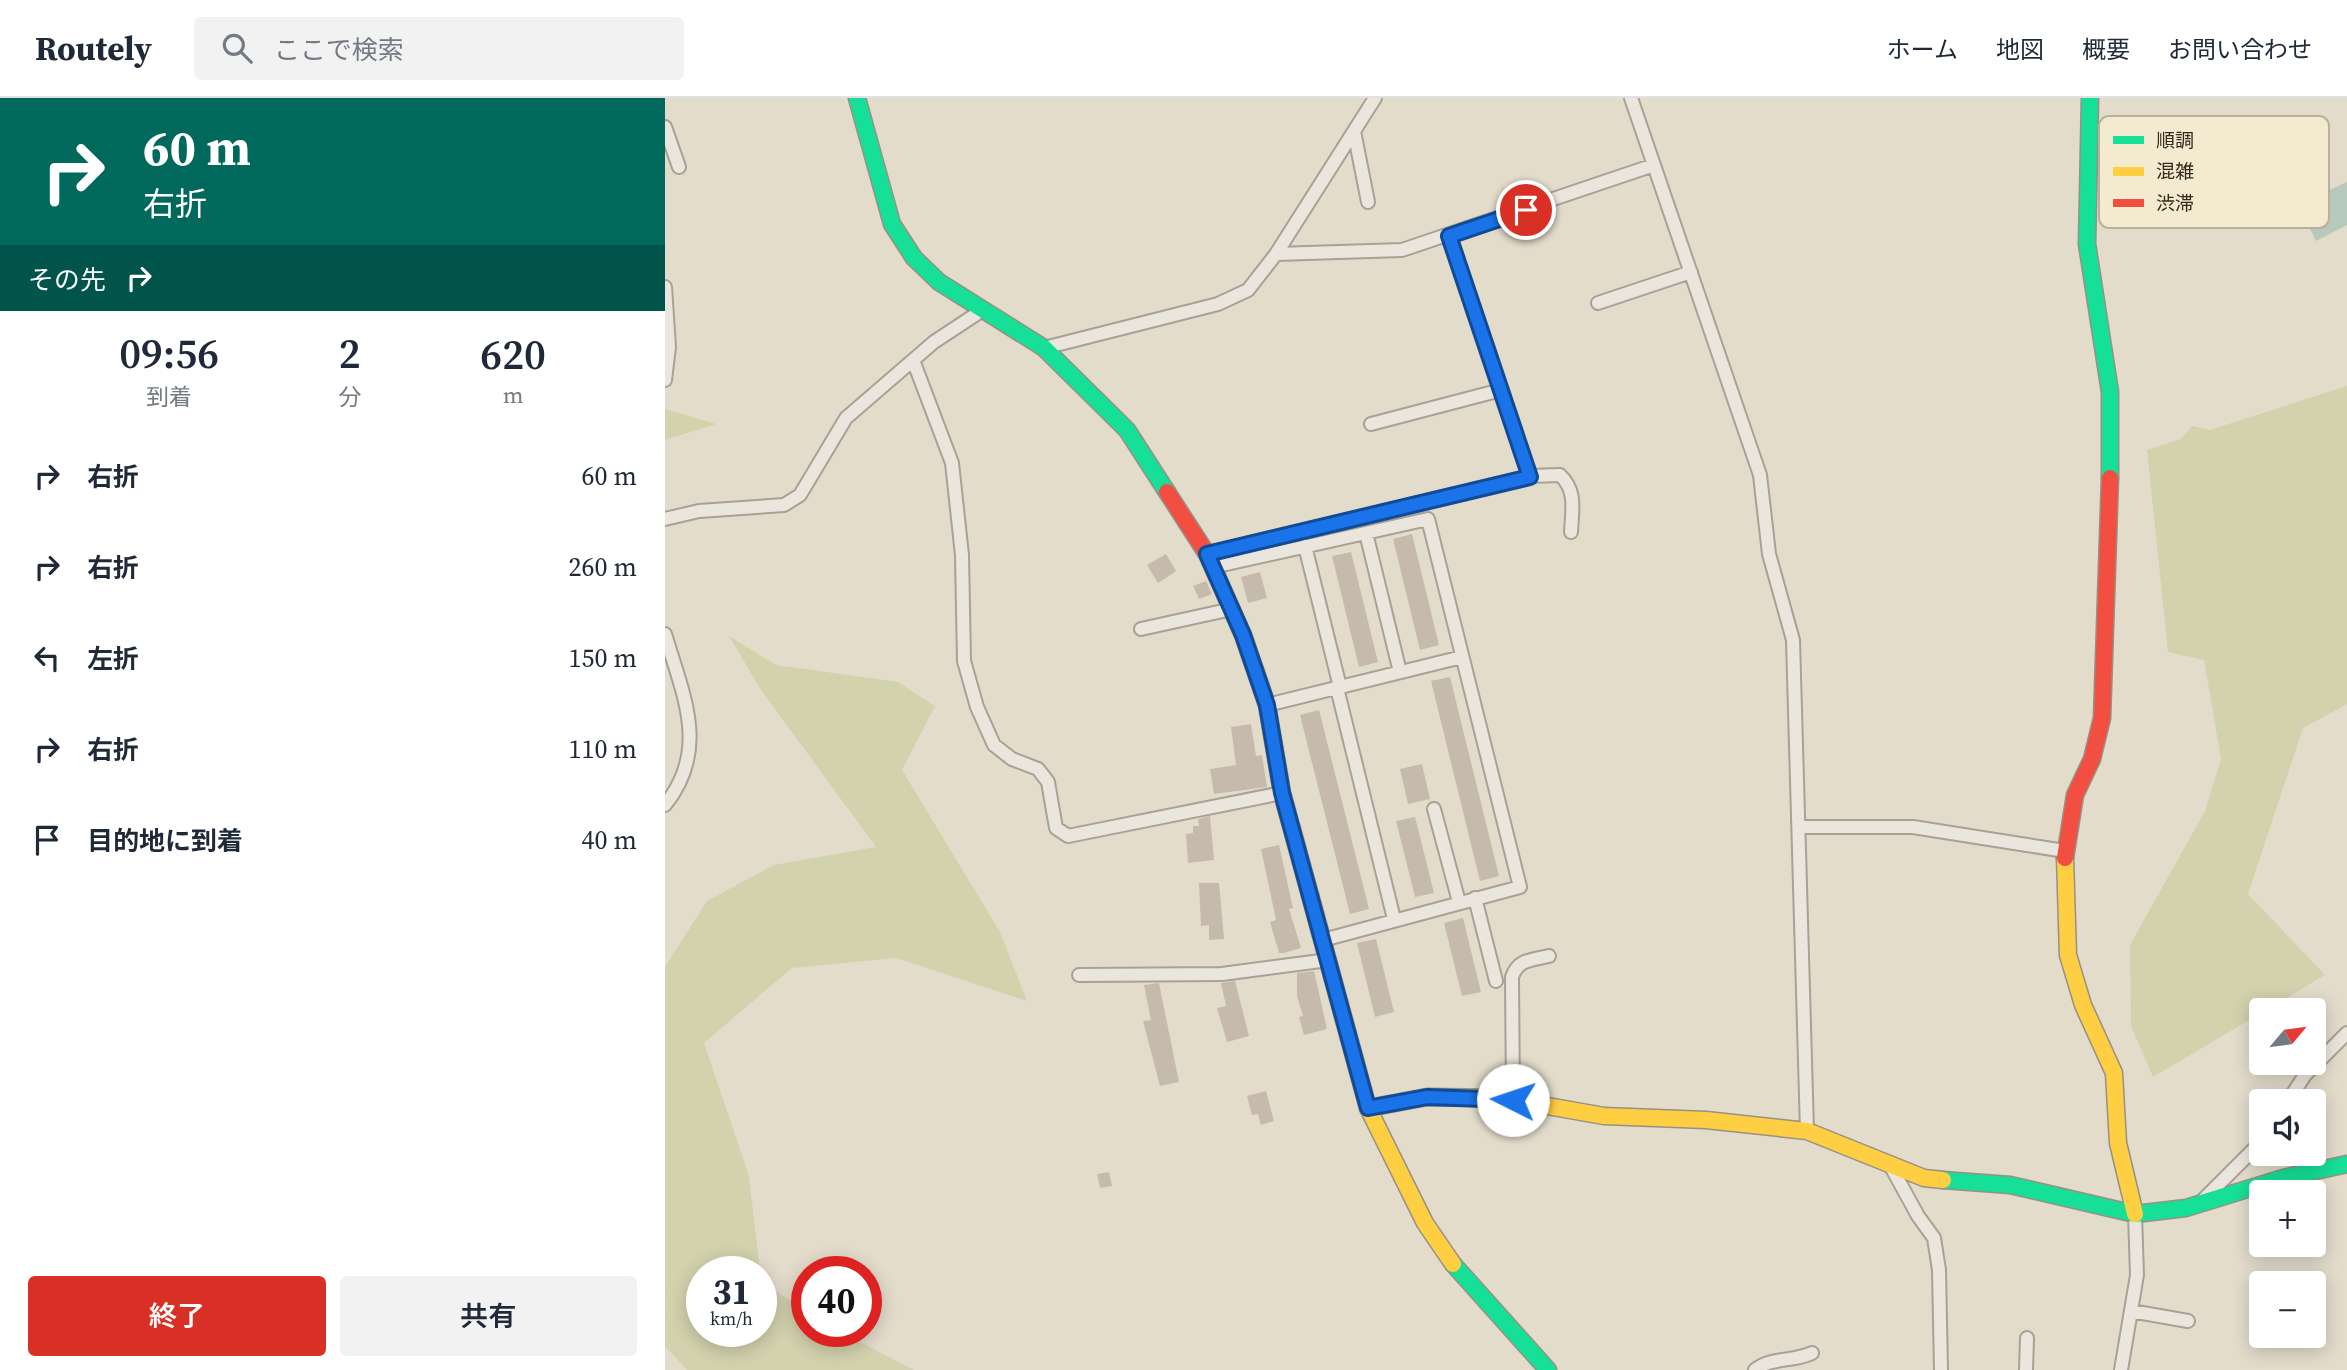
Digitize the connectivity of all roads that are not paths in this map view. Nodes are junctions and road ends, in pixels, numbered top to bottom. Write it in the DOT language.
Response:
graph roads {
  1 [pos="857,98"];
  2 [pos="1375,98"];
  3 [pos="1631,98"];
  4 [pos="2090,98"];
  5 [pos="665,127"];
  6 [pos="1354,131"];
  7 [pos="1654,165"];
  8 [pos="679,167"];
  9 [pos="1368,202"];
  10 [pos="1449,236"];
  11 [pos="1276,254"];
  12 [pos="1691,272"];
  13 [pos="665,287"];
  14 [pos="1598,303"];
  15 [pos="981,311"];
  16 [pos="667,321"];
  17 [pos="1044,348"];
  18 [pos="913,360"];
  19 [pos="665,380"];
  20 [pos="1501,390"];
  21 [pos="1371,424"];
  22 [pos="1530,477"];
  23 [pos="665,519"];
  24 [pos="1571,532"];
  25 [pos="1366,533"];
  26 [pos="1305,546"];
  27 [pos="1210,560"];
  28 [pos="1232,609"];
  29 [pos="1141,629"];
  30 [pos="665,634"];
  31 [pos="1462,657"];
  32 [pos="1400,672"];
  33 [pos="1339,687"];
  34 [pos="1267,705"];
  35 [pos="1282,793"];
  36 [pos="665,804"];
  37 [pos="1434,808"];
  38 [pos="1801,827"];
  39 [pos="2065,851"];
  40 [pos="1475,898"];
  41 [pos="1459,902"];
  42 [pos="1394,919"];
  43 [pos="1323,940"];
  44 [pos="1549,956"];
  45 [pos="1328,960"];
  46 [pos="1079,975"];
  47 [pos="1496,981"];
  48 [pos="2347,1033"];
  49 [pos="2296,1089"];
  50 [pos="1513,1100"];
  51 [pos="1368,1108"];
  52 [pos="1807,1131"];
  53 [pos="2249,1154"];
  54 [pos="1889,1163"];
  55 [pos="2347,1164"];
  56 [pos="2297,1180"];
  57 [pos="2249,1192"];
  58 [pos="2200,1203"];
  59 [pos="2135,1214"];
  60 [pos="2131,1311"];
  61 [pos="2188,1321"];
  62 [pos="2027,1338"];
  63 [pos="1812,1353"];
  64 [pos="1548,1370"];
  65 [pos="1755,1370"];
  66 [pos="1941,1370"];
  67 [pos="2026,1370"];
  68 [pos="2121,1370"];
  1 -- 15 [label="street"];
  2 -- 6 [label="street"];
  3 -- 7 [label="street"];
  4 -- 39 [label="street"];
  5 -- 8 [label="street"];
  6 -- 9 [label="street"];
  6 -- 11 [label="street"];
  7 -- 10 [label="street"];
  7 -- 12 [label="street"];
  10 -- 11 [label="street"];
  10 -- 20 [label="street"];
  11 -- 17 [label="street"];
  12 -- 14 [label="street"];
  12 -- 38 [label="street"];
  13 -- 16 [label="street"];
  15 -- 17 [label="street"];
  15 -- 18 [label="street"];
  16 -- 19 [label="street"];
  17 -- 27 [label="street"];
  18 -- 23 [label="street"];
  18 -- 35 [label="street"];
  20 -- 21 [label="street"];
  20 -- 22 [label="street"];
  22 -- 24 [label="street"];
  22 -- 27 [label="street"];
  25 -- 26 [label="street"];
  25 -- 31 [label="street"];
  25 -- 32 [label="street"];
  26 -- 27 [label="street"];
  26 -- 33 [label="street"];
  27 -- 28 [label="street"];
  28 -- 29 [label="street"];
  28 -- 34 [label="street"];
  30 -- 36 [label="street"];
  31 -- 32 [label="street"];
  31 -- 40 [label="street"];
  32 -- 33 [label="street"];
  33 -- 34 [label="street"];
  33 -- 42 [label="street"];
  34 -- 35 [label="street"];
  35 -- 43 [label="street"];
  37 -- 41 [label="street"];
  38 -- 39 [label="street"];
  38 -- 52 [label="street"];
  39 -- 59 [label="street"];
  40 -- 41 [label="street"];
  40 -- 47 [label="street"];
  41 -- 42 [label="street"];
  42 -- 43 [label="street"];
  43 -- 45 [label="street"];
  44 -- 50 [label="street"];
  45 -- 46 [label="street"];
  45 -- 51 [label="street"];
  48 -- 49 [label="street"];
  50 -- 51 [label="street"];
  50 -- 52 [label="street"];
  51 -- 64 [label="street"];
  52 -- 54 [label="street"];
  53 -- 58 [label="street"];
  54 -- 59 [label="street"];
  54 -- 66 [label="street"];
  55 -- 56 [label="street"];
  57 -- 58 [label="street"];
  58 -- 59 [label="street"];
  59 -- 60 [label="street"];
  60 -- 61 [label="street"];
  60 -- 68 [label="street"];
  62 -- 67 [label="street"];
  63 -- 65 [label="street"];
}
